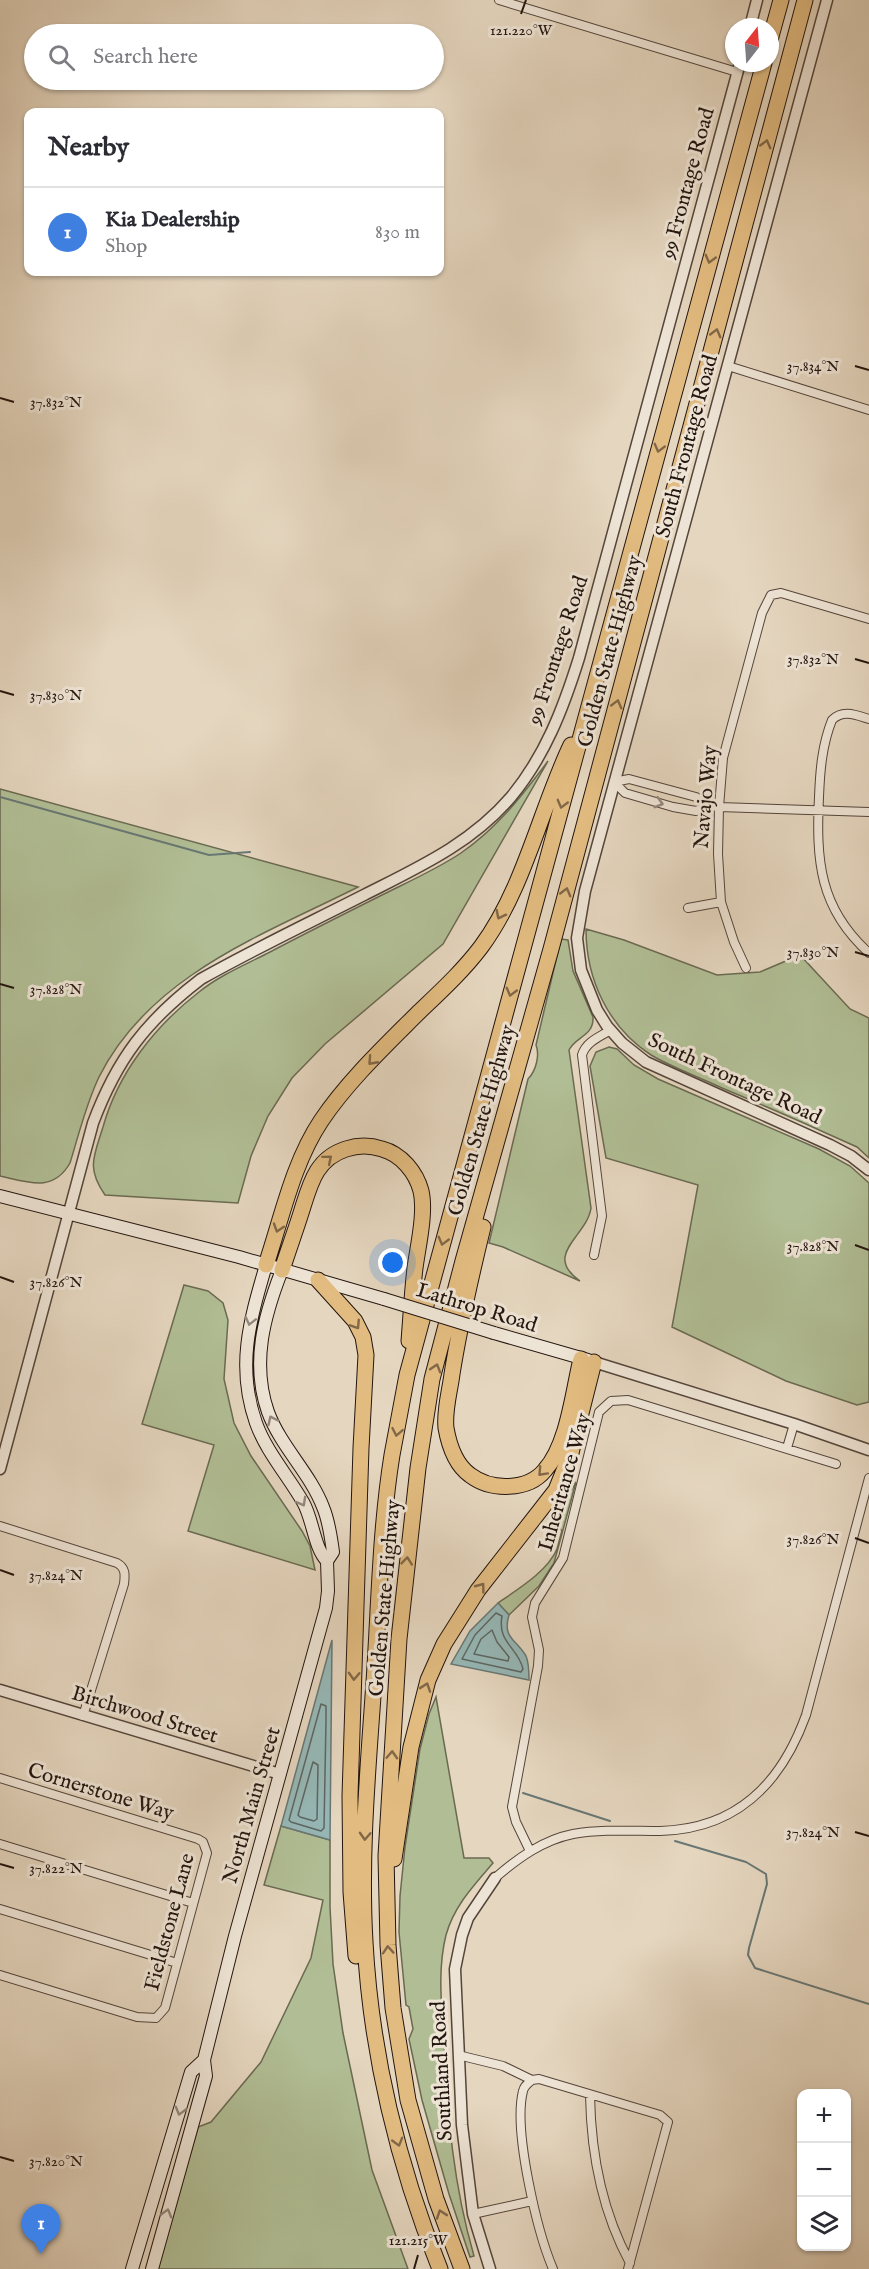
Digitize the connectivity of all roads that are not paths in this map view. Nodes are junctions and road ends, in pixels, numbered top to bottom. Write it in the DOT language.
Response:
graph roads {
  1 [pos="498,0"];
  2 [pos="758,0"];
  3 [pos="781,0"];
  4 [pos="805,0"];
  5 [pos="827,0"];
  6 [pos="753,18"];
  7 [pos="776,18"];
  8 [pos="725,64"];
  9 [pos="737,72"];
  10 [pos="762,72"];
  11 [pos="728,366"];
  12 [pos="869,410"];
  13 [pos="869,619"];
  14 [pos="589,707"];
  15 [pos="869,719"];
  16 [pos="614,782"];
  17 [pos="708,806"];
  18 [pos="719,807"];
  19 [pos="818,810"];
  20 [pos="869,812"];
  21 [pos="721,902"];
  22 [pos="688,908"];
  23 [pos="551,949"];
  24 [pos="869,952"];
  25 [pos="746,968"];
  26 [pos="611,1030"];
  27 [pos="869,1170"];
  28 [pos="0,1196"];
  29 [pos="69,1213"];
  30 [pos="594,1255"];
  31 [pos="266,1265"];
  32 [pos="282,1270"];
  33 [pos="318,1280"];
  34 [pos="587,1360"];
  35 [pos="407,1375"];
  36 [pos="794,1424"];
  37 [pos="787,1448"];
  38 [pos="869,1450"];
  39 [pos="836,1464"];
  40 [pos="0,1469"];
  41 [pos="869,1478"];
  42 [pos="0,1526"];
  43 [pos="327,1560"];
  44 [pos="0,1690"];
  45 [pos="83,1716"];
  46 [pos="280,1774"];
  47 [pos="0,1778"];
  48 [pos="182,1834"];
  49 [pos="0,1844"];
  50 [pos="530,1851"];
  51 [pos="495,1878"];
  52 [pos="193,1904"];
  53 [pos="0,1910"];
  54 [pos="387,1910"];
  55 [pos="177,1963"];
  56 [pos="0,1975"];
  57 [pos="458,2055"];
  58 [pos="204,2060"];
  59 [pos="531,2080"];
  60 [pos="590,2095"];
  61 [pos="388,2106"];
  62 [pos="532,2201"];
  63 [pos="473,2214"];
  64 [pos="629,2266"];
  65 [pos="132,2269"];
  66 [pos="152,2269"];
  67 [pos="440,2269"];
  68 [pos="462,2269"];
  69 [pos="490,2269"];
  70 [pos="552,2269"];
  1 -- 8 [label="street"];
  2 -- 6 [label="street"];
  3 -- 7 [label="highway"];
  23 -- 4 [label="highway, Golden State Highway, one-way"];
  5 -- 11 [label="street, South Frontage Road"];
  9 -- 29 [label="street, 99 Frontage Road"];
  10 -- 14 [label="highway, Golden State Highway, one-way"];
  11 -- 12 [label="street"];
  11 -- 16 [label="street, South Frontage Road"];
  13 -- 18 [label="street, Navajo Way"];
  14 -- 31 [label="highway, one-way"];
  14 -- 35 [label="highway, Golden State Highway, one-way"];
  15 -- 19 [label="street"];
  16 -- 17 [label="street"];
  16 -- 17 [label="street, one-way"];
  16 -- 26 [label="street, South Frontage Road"];
  17 -- 18 [label="street"];
  18 -- 19 [label="street"];
  18 -- 21 [label="street, Navajo Way"];
  19 -- 20 [label="street"];
  19 -- 24 [label="street"];
  21 -- 22 [label="street"];
  21 -- 25 [label="street, Navajo Way"];
  34 -- 23 [label="highway, one-way"];
  54 -- 23 [label="highway, Golden State Highway, one-way"];
  26 -- 27 [label="street, South Frontage Road"];
  26 -- 30 [label="street"];
  28 -- 29 [label="main road, Lathrop Road"];
  29 -- 31 [label="main road, Lathrop Road"];
  29 -- 40 [label="street, 99 Frontage Road"];
  31 -- 32 [label="main road, Lathrop Road"];
  31 -- 43 [label="main road, North Main Street, one-way"];
  32 -- 33 [label="main road, Lathrop Road"];
  32 -- 35 [label="highway, one-way"];
  43 -- 32 [label="main road, North Main Street, one-way"];
  33 -- 34 [label="main road, Lathrop Road, bridge"];
  33 -- 61 [label="highway, one-way"];
  34 -- 36 [label="street, Lathrop Road"];
  54 -- 34 [label="highway, one-way"];
  35 -- 61 [label="highway, Golden State Highway, one-way"];
  36 -- 37 [label="street"];
  36 -- 38 [label="street, Lathrop Road"];
  37 -- 39 [label="street, Inheritance Way"];
  37 -- 50 [label="street, Inheritance Way"];
  41 -- 50 [label="street"];
  42 -- 45 [label="street"];
  43 -- 46 [label="main road, North Main Street"];
  44 -- 45 [label="street, Birchwood Street"];
  45 -- 46 [label="street, Birchwood Street"];
  46 -- 58 [label="main road, North Main Street"];
  47 -- 48 [label="street, Cornerstone Way"];
  48 -- 52 [label="street, Fieldstone Lane"];
  49 -- 52 [label="street"];
  50 -- 51 [label="street"];
  51 -- 57 [label="street, Southland Road"];
  52 -- 55 [label="street, Fieldstone Lane"];
  53 -- 55 [label="street"];
  68 -- 54 [label="highway, Golden State Highway, one-way"];
  55 -- 56 [label="street, Fieldstone Lane"];
  57 -- 59 [label="street"];
  57 -- 63 [label="street, Southland Road"];
  58 -- 65 [label="main road, North Main Street, one-way"];
  66 -- 58 [label="main road, North Main Street, one-way"];
  59 -- 60 [label="street"];
  59 -- 62 [label="street"];
  60 -- 64 [label="street"];
  60 -- 64 [label="street"];
  61 -- 67 [label="highway, Golden State Highway, one-way"];
  62 -- 63 [label="street"];
  62 -- 70 [label="street"];
  63 -- 69 [label="street, Southland Road"];
}
